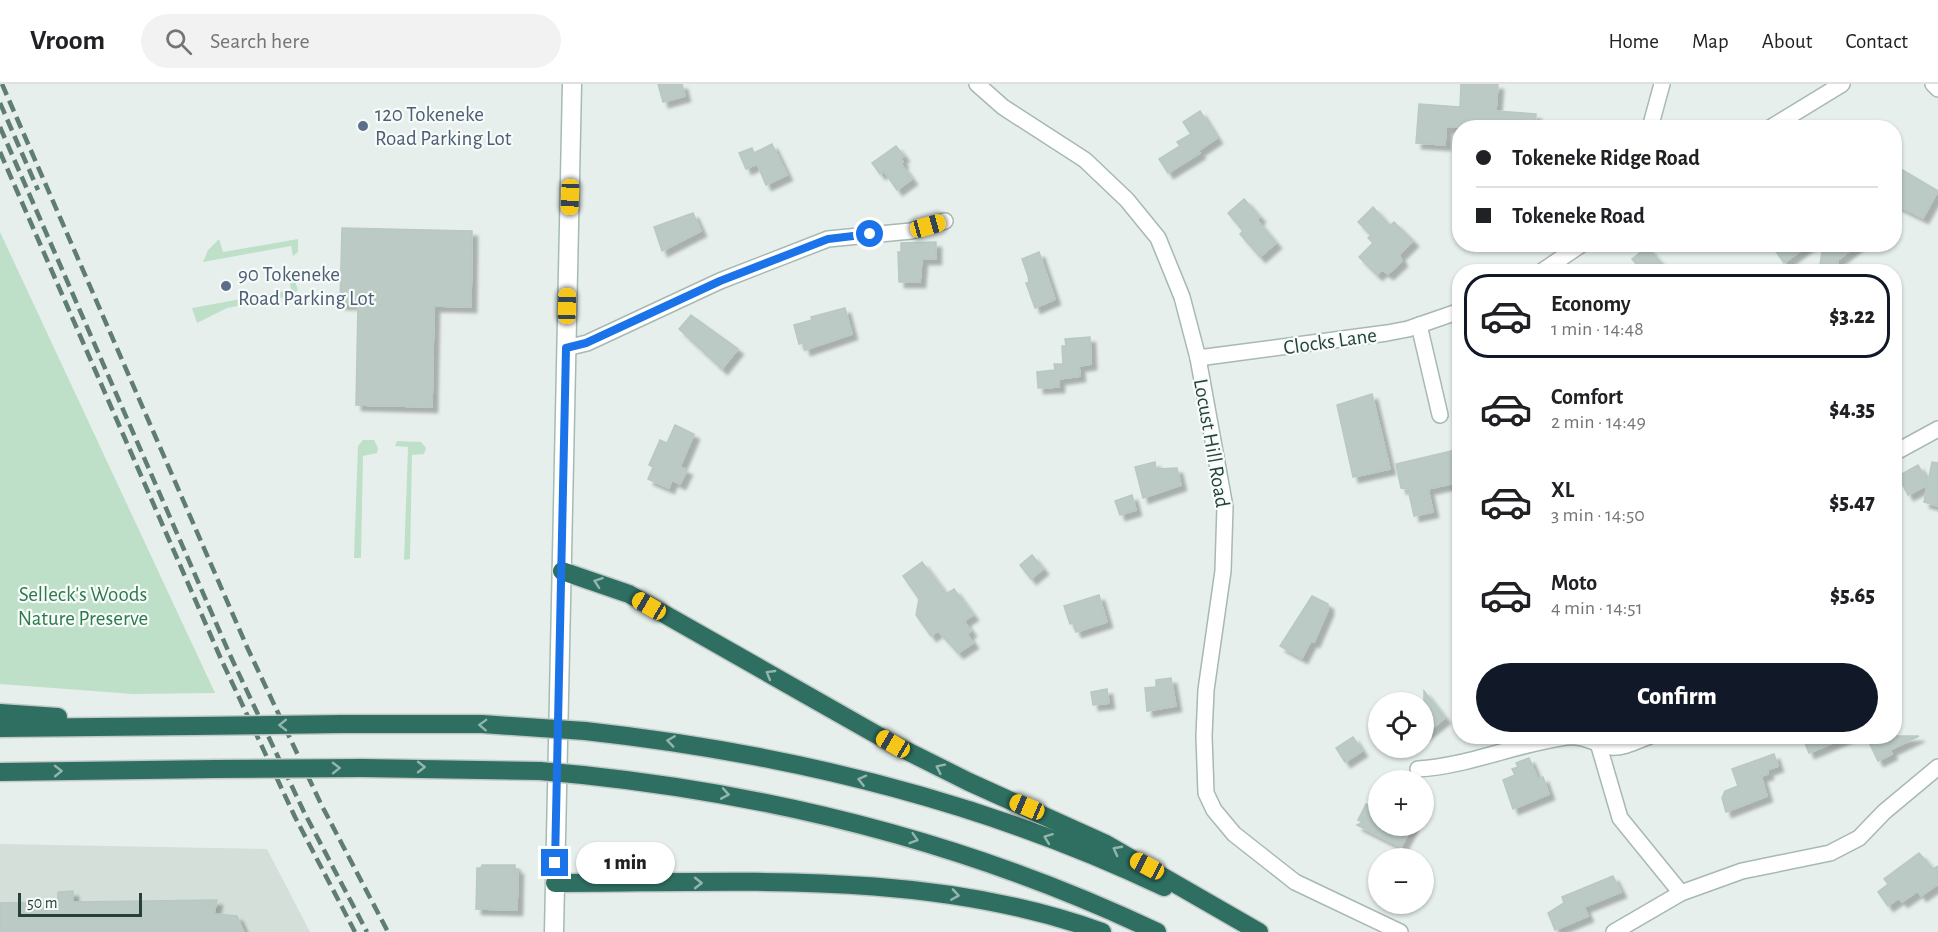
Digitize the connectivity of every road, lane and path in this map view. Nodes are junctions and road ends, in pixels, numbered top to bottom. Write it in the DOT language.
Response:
graph roads {
  1 [pos="572,84"];
  2 [pos="976,84"];
  3 [pos="1662,84"];
  4 [pos="1842,84"];
  5 [pos="1933,84"];
  6 [pos="1938,89"];
  7 [pos="1652,120"];
  8 [pos="1783,120"];
  9 [pos="945,221"];
  10 [pos="1570,252"];
  11 [pos="1553,264"];
  12 [pos="1452,314"];
  13 [pos="1419,325"];
  14 [pos="566,348"];
  15 [pos="1198,358"];
  16 [pos="1440,415"];
  17 [pos="1938,429"];
  18 [pos="1902,449"];
  19 [pos="562,571"];
  20 [pos="0,712"];
  21 [pos="174,726"];
  22 [pos="0,728"];
  23 [pos="1532,744"];
  24 [pos="1597,744"];
  25 [pos="1604,744"];
  26 [pos="1625,744"];
  27 [pos="1938,767"];
  28 [pos="1418,769"];
  29 [pos="0,772"];
  30 [pos="555,883"];
  31 [pos="1681,893"];
  32 [pos="554,932"];
  33 [pos="1102,932"];
  34 [pos="1157,932"];
  35 [pos="1256,932"];
  36 [pos="1400,932"];
  37 [pos="1614,932"];
  1 -- 14 [label="main road"];
  2 -- 15 [label="street, Locust Hill Road"];
  3 -- 7 [label="street"];
  4 -- 8 [label="street"];
  5 -- 6 [label="street"];
  9 -- 14 [label="street"];
  10 -- 11 [label="street"];
  12 -- 13 [label="street, Clocks Lane"];
  13 -- 15 [label="street, Clocks Lane"];
  13 -- 16 [label="street"];
  14 -- 19 [label="main road"];
  15 -- 36 [label="street, Locust Hill Road"];
  17 -- 18 [label="street"];
  19 -- 30 [label="main road"];
  35 -- 19 [label="highway, one-way"];
  20 -- 21 [label="highway"];
  21 -- 22 [label="highway"];
  35 -- 21 [label="highway, one-way, bridge"];
  23 -- 28 [label="street"];
  24 -- 31 [label="street"];
  25 -- 26 [label="street"];
  27 -- 31 [label="street"];
  29 -- 34 [label="highway, one-way, bridge"];
  30 -- 32 [label="main road"];
  30 -- 33 [label="highway, one-way"];
  31 -- 37 [label="street"];
}
